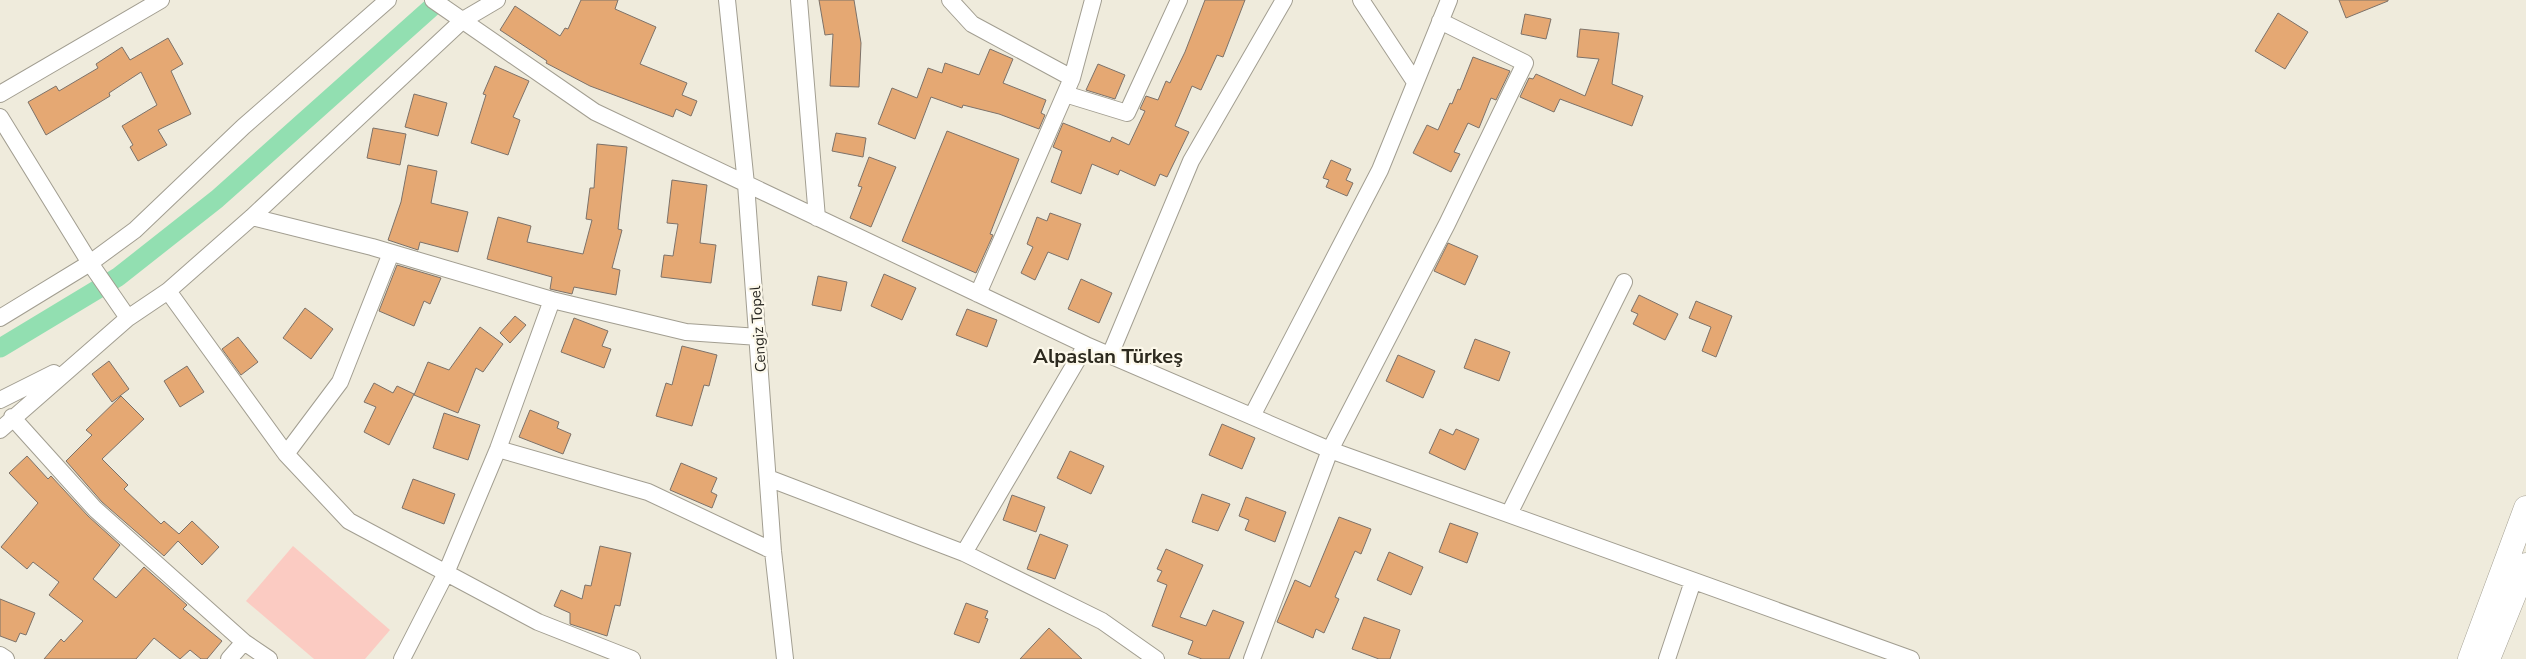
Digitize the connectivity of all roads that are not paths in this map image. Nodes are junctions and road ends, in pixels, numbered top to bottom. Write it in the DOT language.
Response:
graph roads {
  1 [pos="161,0"];
  2 [pos="388,0"];
  3 [pos="433,0"];
  4 [pos="497,0"];
  5 [pos="727,0"];
  6 [pos="799,0"];
  7 [pos="950,0"];
  8 [pos="1093,0"];
  9 [pos="1179,0"];
  10 [pos="1284,0"];
  11 [pos="1361,0"];
  12 [pos="1449,0"];
  13 [pos="463,20"];
  14 [pos="1440,21"];
  15 [pos="1072,78"];
  16 [pos="1415,82"];
  17 [pos="0,94"];
  18 [pos="1065,94"];
  19 [pos="0,117"];
  20 [pos="746,184"];
  21 [pos="252,216"];
  22 [pos="817,218"];
  23 [pos="390,253"];
  24 [pos="90,263"];
  25 [pos="1624,282"];
  26 [pos="168,291"];
  27 [pos="978,294"];
  28 [pos="552,300"];
  29 [pos="0,318"];
  30 [pos="128,318"];
  31 [pos="759,337"];
  32 [pos="1086,345"];
  33 [pos="1110,355"];
  34 [pos="79,360"];
  35 [pos="0,400"];
  36 [pos="1252,416"];
  37 [pos="12,418"];
  38 [pos="0,430"];
  39 [pos="498,448"];
  40 [pos="1330,450"];
  41 [pos="286,454"];
  42 [pos="768,478"];
  43 [pos="2526,508"];
  44 [pos="1509,514"];
  45 [pos="773,551"];
  46 [pos="964,553"];
  47 [pos="2526,565"];
  48 [pos="446,573"];
  49 [pos="1693,580"];
  50 [pos="244,642"];
  51 [pos="0,655"];
  52 [pos="6,659"];
  53 [pos="228,659"];
  54 [pos="269,659"];
  55 [pos="402,659"];
  56 [pos="632,659"];
  57 [pos="785,659"];
  58 [pos="1156,659"];
  59 [pos="1252,659"];
  60 [pos="1667,659"];
  61 [pos="1911,659"];
  62 [pos="2470,659"];
  63 [pos="2488,659"];
  1 -- 17 [label="street"];
  2 -- 24 [label="street"];
  3 -- 13 [label="street"];
  4 -- 13 [label="street"];
  5 -- 20 [label="street, Cengiz Topel"];
  6 -- 22 [label="street"];
  7 -- 15 [label="street"];
  8 -- 15 [label="street"];
  9 -- 18 [label="street"];
  10 -- 33 [label="street"];
  11 -- 16 [label="street"];
  12 -- 14 [label="street"];
  13 -- 20 [label="street"];
  13 -- 21 [label="street"];
  14 -- 16 [label="street"];
  14 -- 40 [label="street"];
  15 -- 18 [label="street"];
  16 -- 36 [label="street"];
  18 -- 27 [label="street"];
  19 -- 24 [label="street"];
  20 -- 22 [label="street"];
  20 -- 31 [label="street, Cengiz Topel"];
  21 -- 23 [label="street"];
  21 -- 26 [label="street"];
  22 -- 27 [label="street"];
  23 -- 28 [label="street"];
  23 -- 41 [label="street"];
  24 -- 29 [label="street"];
  24 -- 30 [label="street"];
  25 -- 44 [label="street"];
  26 -- 30 [label="street"];
  26 -- 41 [label="street"];
  27 -- 32 [label="street"];
  28 -- 31 [label="street"];
  28 -- 39 [label="street"];
  30 -- 34 [label="street"];
  31 -- 42 [label="street, Cengiz Topel"];
  32 -- 33 [label="street"];
  32 -- 46 [label="street"];
  33 -- 36 [label="street"];
  34 -- 35 [label="street"];
  34 -- 37 [label="street"];
  36 -- 40 [label="street"];
  37 -- 38 [label="street"];
  37 -- 50 [label="street"];
  39 -- 45 [label="street"];
  39 -- 48 [label="street"];
  40 -- 44 [label="street"];
  40 -- 59 [label="street"];
  41 -- 48 [label="street"];
  42 -- 45 [label="street, Cengiz Topel"];
  42 -- 46 [label="street"];
  43 -- 62 [label="street"];
  44 -- 49 [label="street"];
  45 -- 57 [label="street, Cengiz Topel"];
  46 -- 58 [label="street"];
  47 -- 63 [label="street"];
  48 -- 55 [label="street"];
  48 -- 56 [label="street"];
  49 -- 60 [label="street"];
  49 -- 61 [label="street"];
  50 -- 53 [label="street"];
  50 -- 54 [label="street"];
  51 -- 52 [label="street"];
}
